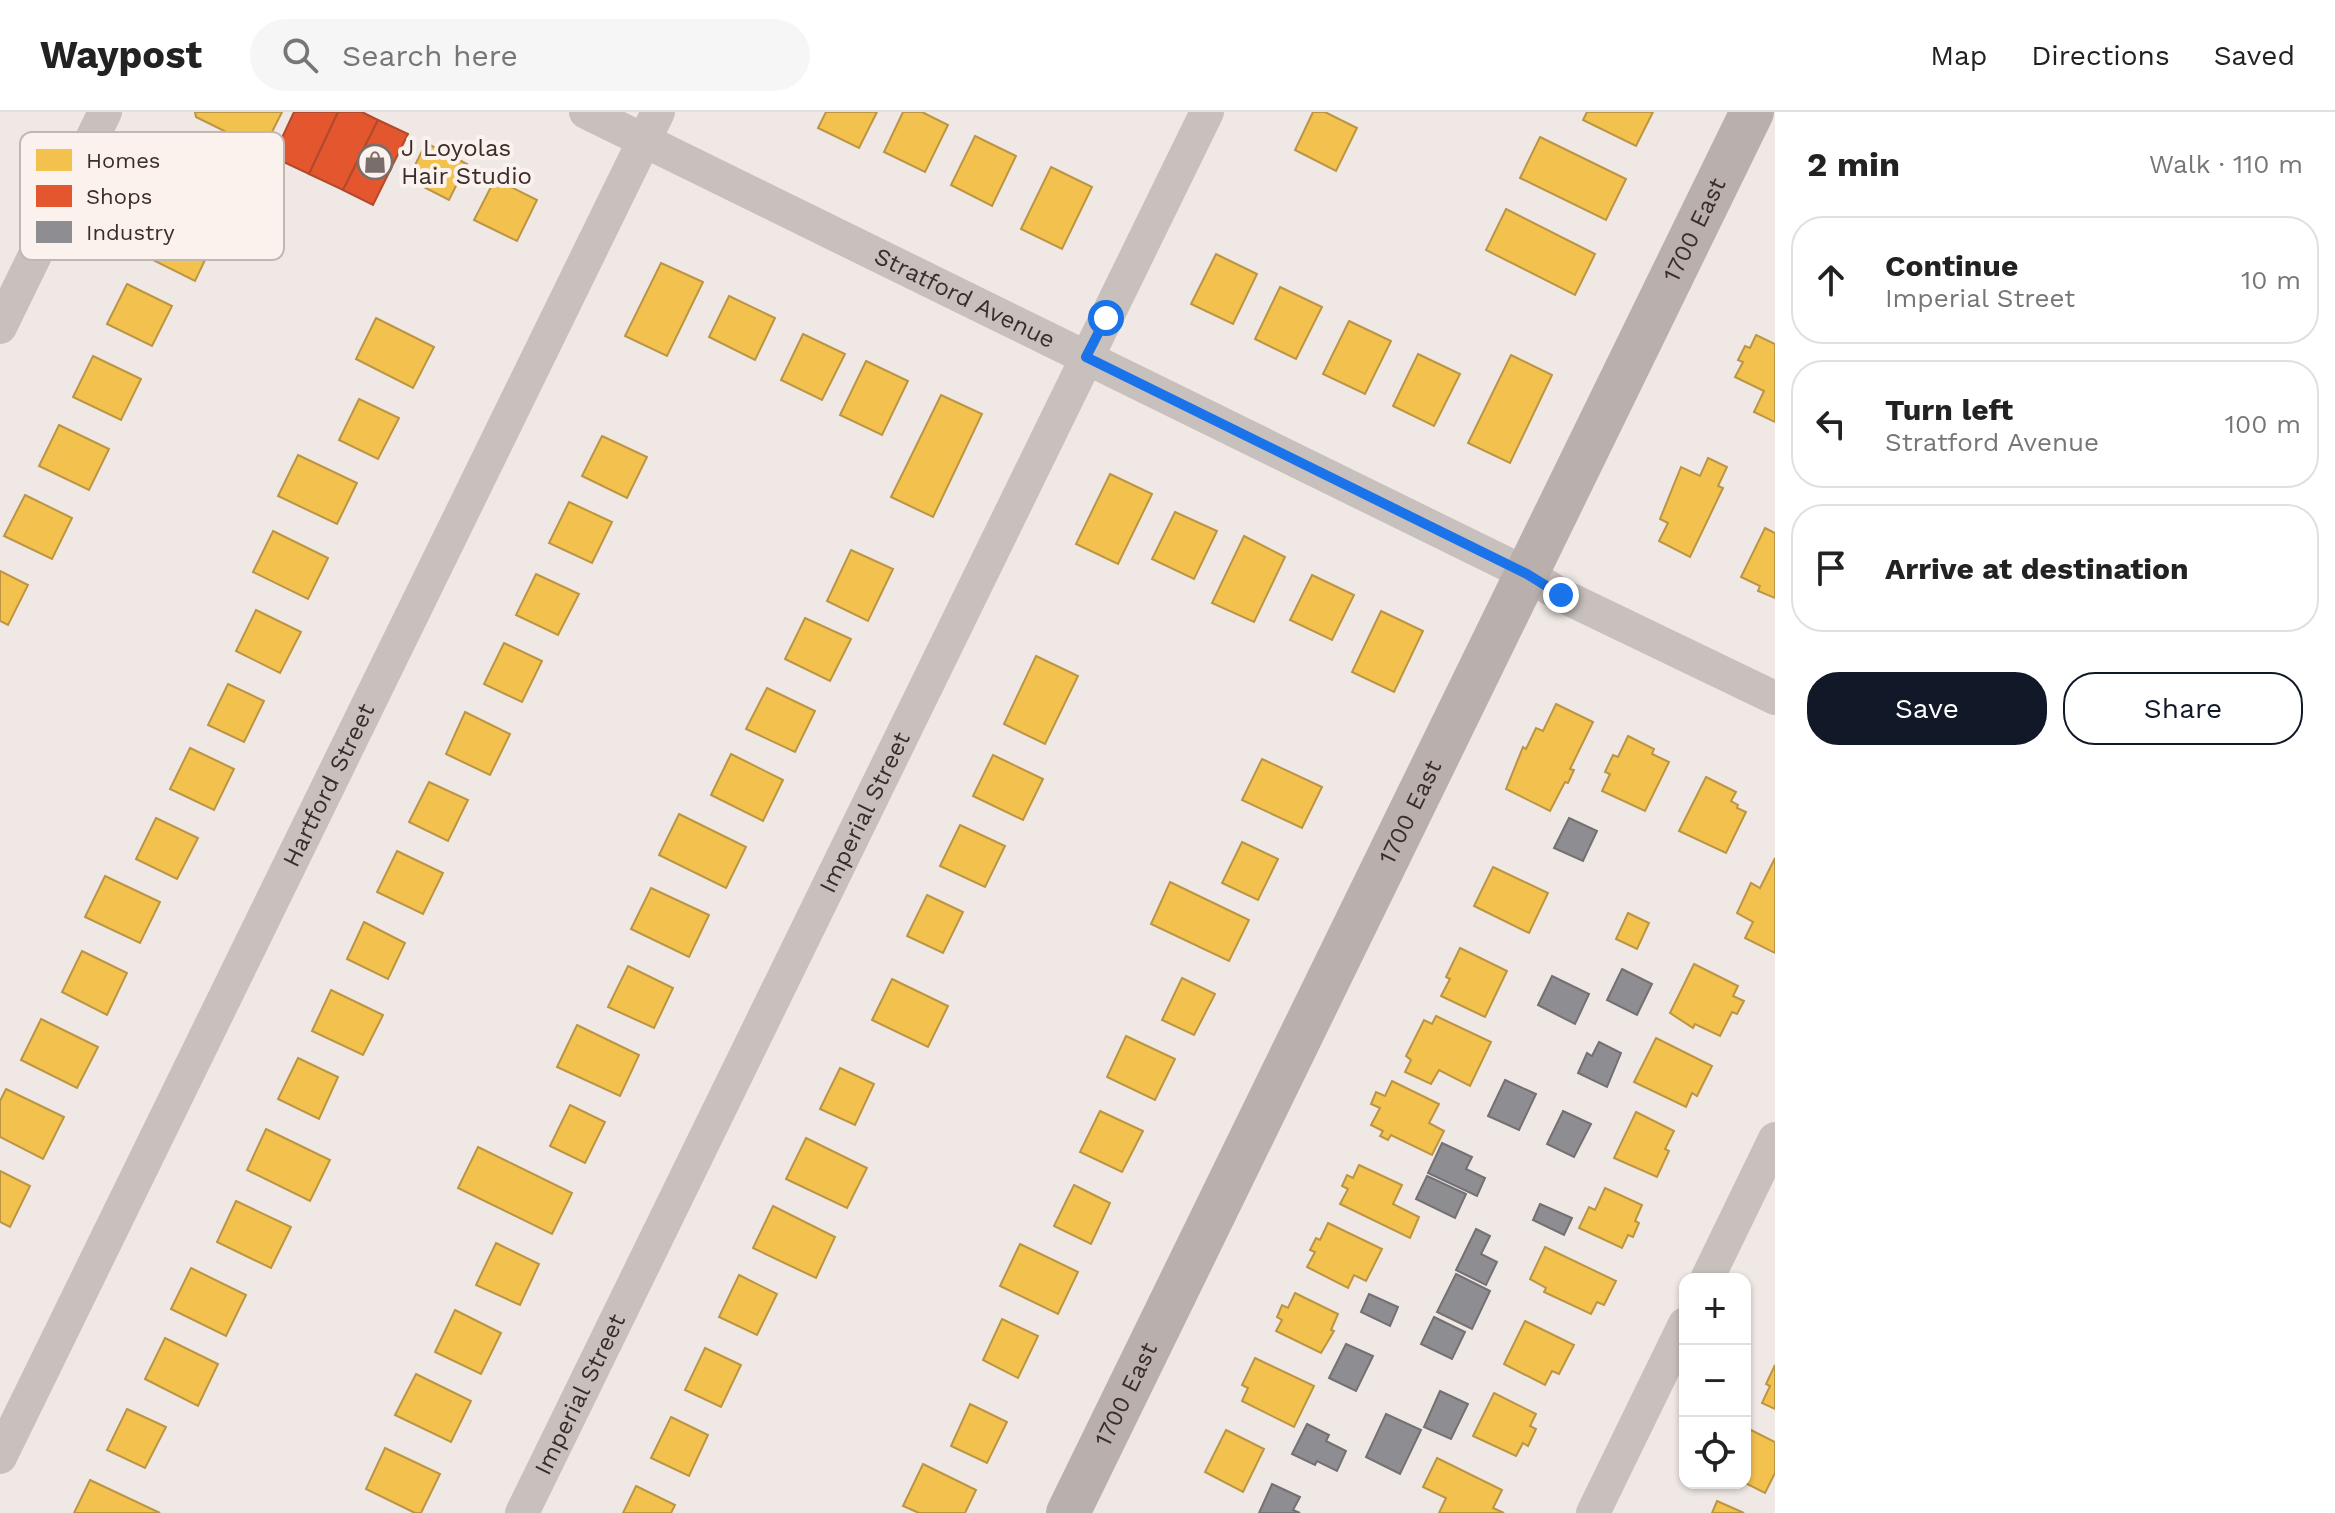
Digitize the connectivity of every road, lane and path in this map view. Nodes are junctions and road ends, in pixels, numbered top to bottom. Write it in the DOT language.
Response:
graph roads {
  1 [pos="105,112"];
  2 [pos="586,112"];
  3 [pos="1207,112"];
  4 [pos="1752,112"];
  5 [pos="651,126"];
  6 [pos="95,132"];
  7 [pos="33,260"];
  8 [pos="0,327"];
  9 [pos="1086,357"];
  10 [pos="1527,574"];
  11 [pos="1775,698"];
  12 [pos="1775,1139"];
  13 [pos="1710,1273"];
  14 [pos="1679,1336"];
  15 [pos="0,1457"];
  16 [pos="522,1513"];
  17 [pos="1068,1513"];
  18 [pos="1593,1513"];
  1 -- 6 [label="street"];
  2 -- 5 [label="street, Stratford Avenue"];
  3 -- 9 [label="street, Imperial Street"];
  4 -- 10 [label="street, 1700 East"];
  5 -- 9 [label="street, Stratford Avenue"];
  5 -- 15 [label="street, Hartford Street"];
  7 -- 8 [label="street"];
  9 -- 10 [label="street, Stratford Avenue"];
  9 -- 16 [label="street, Imperial Street"];
  10 -- 11 [label="street, Stratford Avenue"];
  10 -- 17 [label="street, 1700 East"];
  12 -- 13 [label="street"];
  14 -- 18 [label="street"];
}
